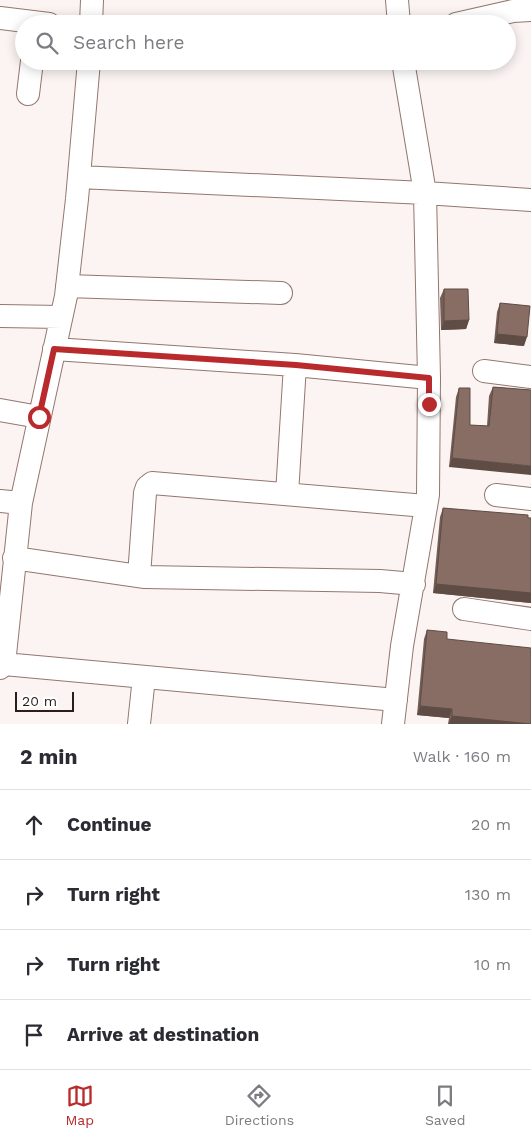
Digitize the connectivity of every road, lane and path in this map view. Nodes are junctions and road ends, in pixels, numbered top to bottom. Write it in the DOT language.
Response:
graph roads {
  1 [pos="92,0"];
  2 [pos="397,0"];
  3 [pos="531,10"];
  4 [pos="91,15"];
  5 [pos="398,15"];
  6 [pos="495,15"];
  7 [pos="0,18"];
  8 [pos="15,20"];
  9 [pos="31,70"];
  10 [pos="88,70"];
  11 [pos="405,70"];
  12 [pos="28,94"];
  13 [pos="79,177"];
  14 [pos="426,193"];
  15 [pos="531,200"];
  16 [pos="67,286"];
  17 [pos="281,293"];
  18 [pos="0,316"];
  19 [pos="61,317"];
  20 [pos="54,349"];
  21 [pos="296,365"];
  22 [pos="484,371"];
  23 [pos="531,377"];
  24 [pos="429,378"];
  25 [pos="0,410"];
  26 [pos="39,417"];
  27 [pos="287,494"];
  28 [pos="496,495"];
  29 [pos="531,499"];
  30 [pos="10,502"];
  31 [pos="426,506"];
  32 [pos="14,558"];
  33 [pos="139,576"];
  34 [pos="414,584"];
  35 [pos="464,609"];
  36 [pos="531,619"];
  37 [pos="2,666"];
  38 [pos="144,677"];
  39 [pos="396,700"];
  40 [pos="139,724"];
  41 [pos="393,724"];
  1 -- 4 [label="street"];
  2 -- 5 [label="street"];
  3 -- 6 [label="street"];
  7 -- 8 [label="street"];
  9 -- 12 [label="street"];
  10 -- 13 [label="street"];
  11 -- 14 [label="street"];
  13 -- 14 [label="street"];
  13 -- 16 [label="street"];
  14 -- 15 [label="street"];
  14 -- 24 [label="street"];
  16 -- 17 [label="street"];
  16 -- 19 [label="street"];
  18 -- 19 [label="street"];
  19 -- 20 [label="street"];
  20 -- 21 [label="street"];
  20 -- 26 [label="street"];
  21 -- 24 [label="street"];
  21 -- 27 [label="street"];
  22 -- 23 [label="street"];
  24 -- 31 [label="street"];
  25 -- 26 [label="street"];
  26 -- 30 [label="street"];
  27 -- 31 [label="street"];
  27 -- 33 [label="street"];
  28 -- 29 [label="street"];
  30 -- 32 [label="street"];
  31 -- 34 [label="street"];
  32 -- 33 [label="street"];
  32 -- 37 [label="street"];
  33 -- 34 [label="street"];
  34 -- 39 [label="street"];
  35 -- 36 [label="street"];
  37 -- 38 [label="street"];
  38 -- 39 [label="street"];
  38 -- 40 [label="street"];
  39 -- 41 [label="street"];
}
